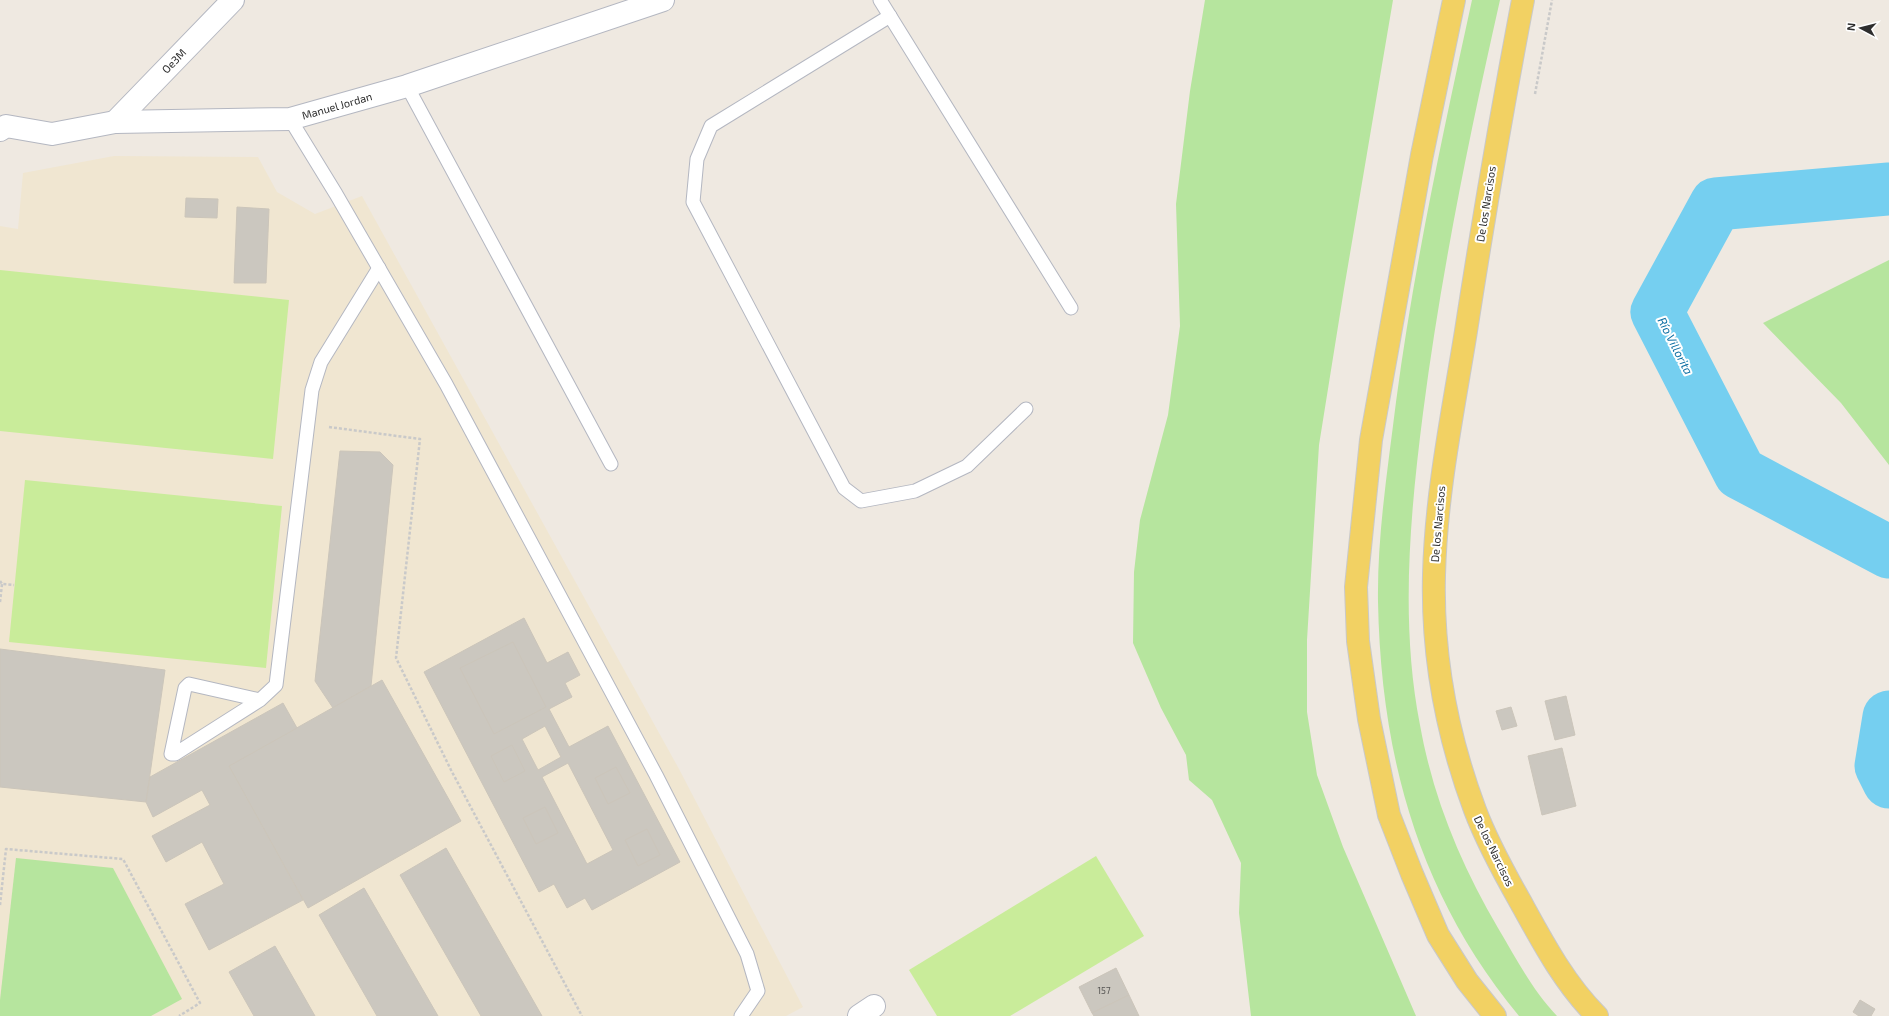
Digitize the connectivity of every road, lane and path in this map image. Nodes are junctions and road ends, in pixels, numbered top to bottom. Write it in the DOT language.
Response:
graph roads {
  1 [pos="233,0"];
  2 [pos="663,0"];
  3 [pos="880,0"];
  4 [pos="1454,0"];
  5 [pos="1523,0"];
  6 [pos="1552,0"];
  7 [pos="890,16"];
  8 [pos="407,86"];
  9 [pos="1533,100"];
  10 [pos="290,119"];
  11 [pos="115,122"];
  12 [pos="2,125"];
  13 [pos="379,268"];
  14 [pos="1071,308"];
  15 [pos="1026,409"];
  16 [pos="309,424"];
  17 [pos="611,464"];
  18 [pos="1,583"];
  19 [pos="14,585"];
  20 [pos="0,602"];
  21 [pos="260,700"];
  22 [pos="0,905"];
  23 [pos="179,1016"];
  24 [pos="582,1016"];
  25 [pos="741,1016"];
  26 [pos="1495,1016"];
  27 [pos="1597,1016"];
  1 -- 11 [label="street, Oe3M"];
  2 -- 8 [label="street, Manuel Jordan"];
  3 -- 7 [label="lane"];
  4 -- 26 [label="main road"];
  5 -- 27 [label="main road, De los Narcisos"];
  6 -- 9 [label="path"];
  7 -- 14 [label="lane"];
  7 -- 15 [label="lane"];
  8 -- 10 [label="street, Manuel Jordan"];
  8 -- 17 [label="lane"];
  10 -- 11 [label="street, Manuel Jordan"];
  10 -- 13 [label="lane"];
  11 -- 12 [label="street, Manuel Jordan"];
  13 -- 16 [label="lane"];
  13 -- 25 [label="lane"];
  16 -- 21 [label="lane"];
  16 -- 24 [label="path"];
  18 -- 19 [label="path"];
  18 -- 20 [label="path"];
  21 -- 21 [label="lane"];
  22 -- 23 [label="path"];
}
